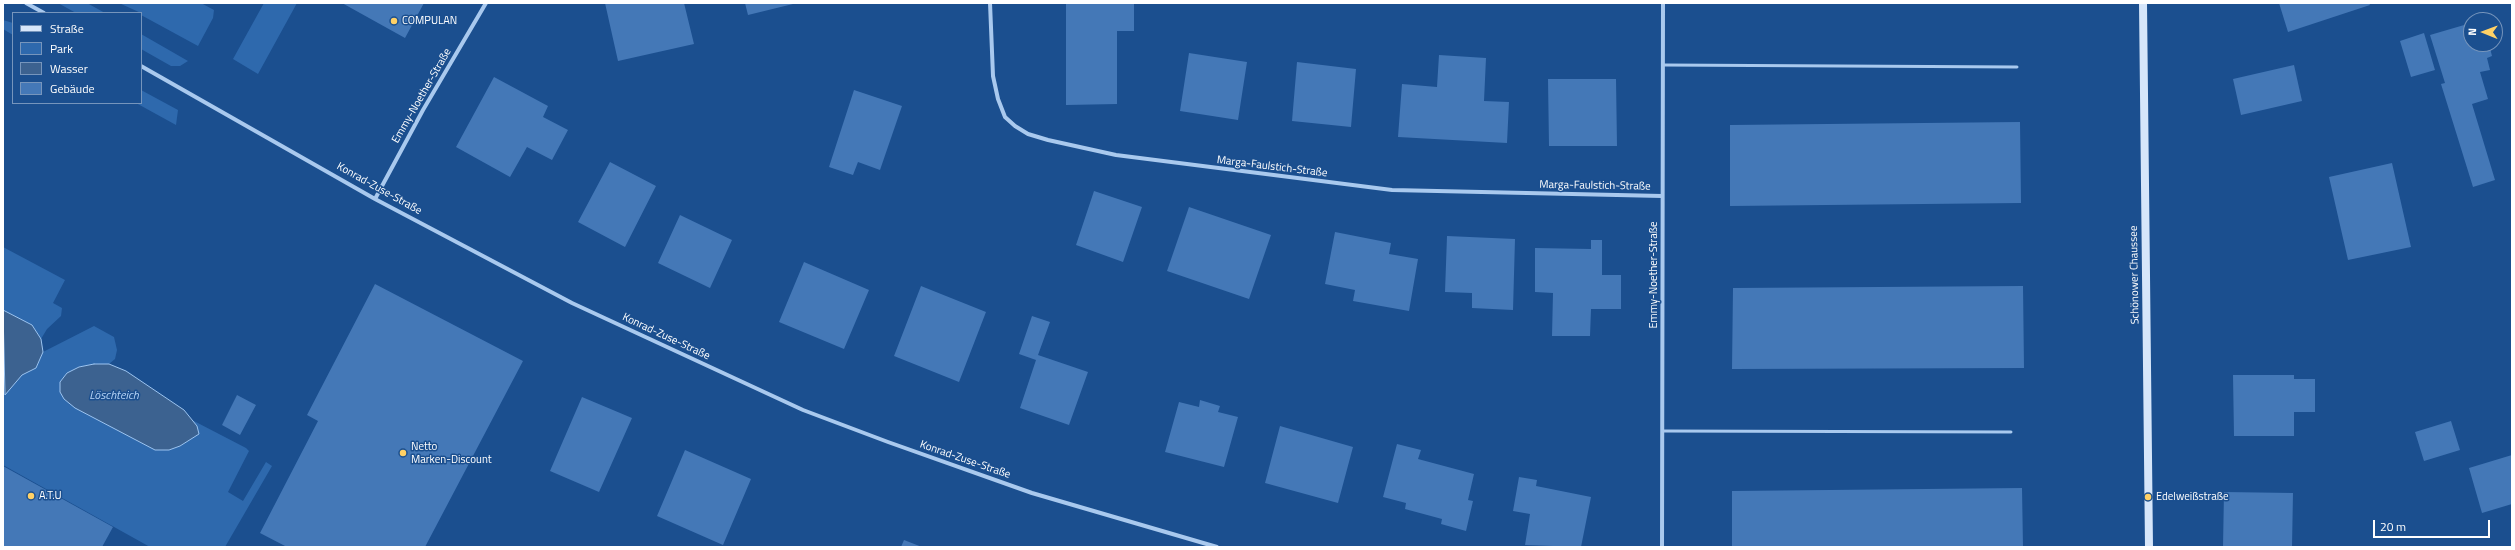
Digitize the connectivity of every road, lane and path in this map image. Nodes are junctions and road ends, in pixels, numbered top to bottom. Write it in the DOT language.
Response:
graph roads {
  1 [pos="26,3"];
  2 [pos="486,3"];
  3 [pos="990,3"];
  4 [pos="1663,3"];
  5 [pos="2143,3"];
  6 [pos="42,12"];
  7 [pos="1664,65"];
  8 [pos="142,67"];
  9 [pos="2017,67"];
  10 [pos="1662,196"];
  11 [pos="376,199"];
  12 [pos="1664,431"];
  13 [pos="2011,432"];
  14 [pos="1217,547"];
  15 [pos="1662,547"];
  16 [pos="2149,547"];
  1 -- 6 [label="street"];
  2 -- 11 [label="street, Emmy-Noether-Straße"];
  3 -- 10 [label="street, Marga-Faulstich-Straße"];
  4 -- 7 [label="street, Emmy-Noether-Straße"];
  5 -- 16 [label="main road, Schönower Chaussee"];
  7 -- 9 [label="lane"];
  7 -- 10 [label="street, Emmy-Noether-Straße"];
  8 -- 11 [label="street, Konrad-Zuse-Straße"];
  10 -- 12 [label="street, Emmy-Noether-Straße"];
  11 -- 14 [label="street, Konrad-Zuse-Straße"];
  12 -- 13 [label="lane"];
  12 -- 15 [label="street, Emmy-Noether-Straße"];
}
